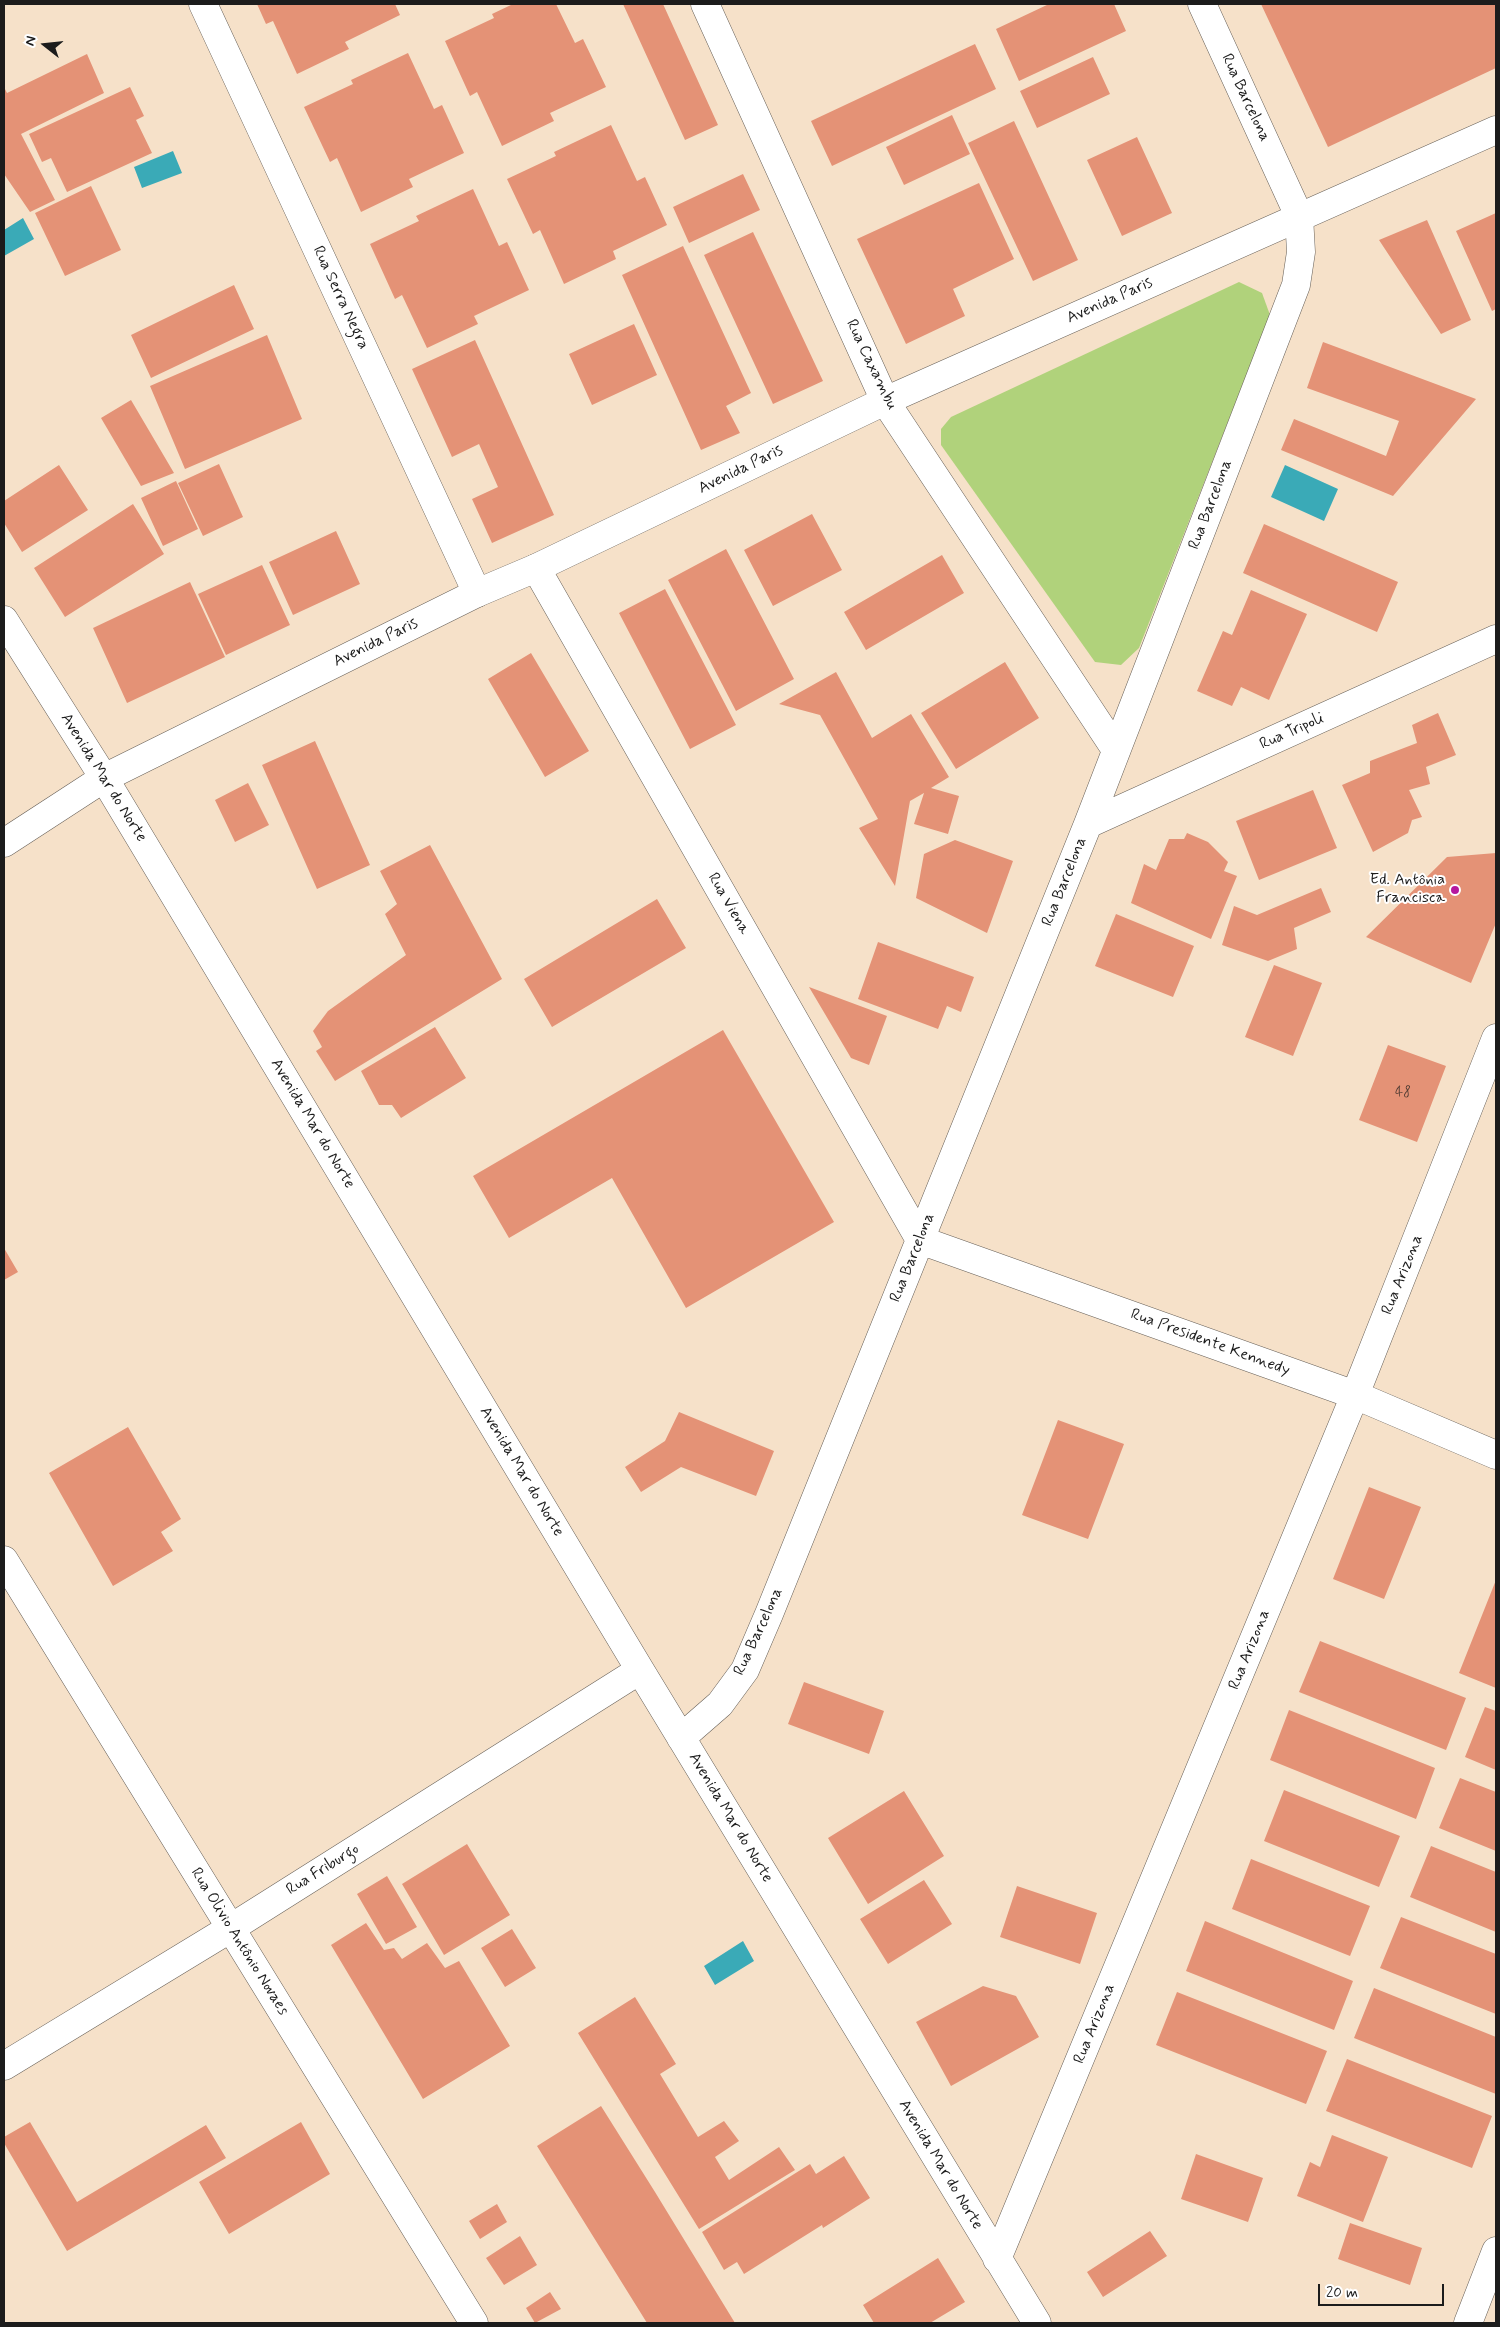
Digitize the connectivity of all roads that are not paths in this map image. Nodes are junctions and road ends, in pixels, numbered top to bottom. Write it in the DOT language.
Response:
graph roads {
  1 [pos="203,4"];
  2 [pos="706,4"];
  3 [pos="1202,4"];
  4 [pos="1496,130"];
  5 [pos="1299,216"];
  6 [pos="885,401"];
  7 [pos="536,568"];
  8 [pos="477,593"];
  9 [pos="4,620"];
  10 [pos="1496,639"];
  11 [pos="1116,750"];
  12 [pos="104,778"];
  13 [pos="1088,824"];
  14 [pos="4,843"];
  15 [pos="1496,1038"];
  16 [pos="920,1240"];
  17 [pos="1355,1395"];
  18 [pos="1496,1455"];
  19 [pos="4,1560"];
  20 [pos="640,1670"];
  21 [pos="681,1738"];
  22 [pos="231,1928"];
  23 [pos="4,2066"];
  24 [pos="1496,2251"];
  25 [pos="997,2259"];
  26 [pos="474,2323"];
  27 [pos="1037,2323"];
  28 [pos="1468,2323"];
  1 -- 8 [label="street, Rua Serra Negra"];
  2 -- 6 [label="street, Rua Caxambu"];
  3 -- 5 [label="street, Rua Barcelona"];
  4 -- 5 [label="street, Avenida Paris"];
  5 -- 6 [label="street, Avenida Paris"];
  5 -- 11 [label="street, Rua Barcelona"];
  6 -- 7 [label="street, Avenida Paris"];
  6 -- 11 [label="street, Rua Caxambu"];
  7 -- 8 [label="street, Avenida Paris"];
  7 -- 16 [label="street, Rua Viena"];
  8 -- 12 [label="street, Avenida Paris"];
  9 -- 12 [label="street, Avenida Mar do Norte"];
  10 -- 13 [label="street, Rua Tripoli"];
  11 -- 13 [label="street, Rua Barcelona"];
  12 -- 14 [label="street, Avenida Paris"];
  12 -- 20 [label="street, Avenida Mar do Norte"];
  13 -- 16 [label="street, Rua Barcelona"];
  15 -- 17 [label="street, Rua Arizona"];
  16 -- 17 [label="street, Rua Presidente Kennedy"];
  16 -- 21 [label="street, Rua Barcelona"];
  17 -- 18 [label="street, Rua Presidente Kennedy"];
  17 -- 25 [label="street, Rua Arizona"];
  19 -- 22 [label="street, Rua Olivio Antônio Novaes"];
  20 -- 21 [label="street, Avenida Mar do Norte"];
  20 -- 22 [label="street, Rua Friburgo"];
  21 -- 25 [label="street, Avenida Mar do Norte"];
  22 -- 23 [label="street, Rua Friburgo"];
  22 -- 26 [label="street, Rua Olivio Antônio Novaes"];
  24 -- 28 [label="street"];
  25 -- 27 [label="street, Avenida Mar do Norte"];
}
